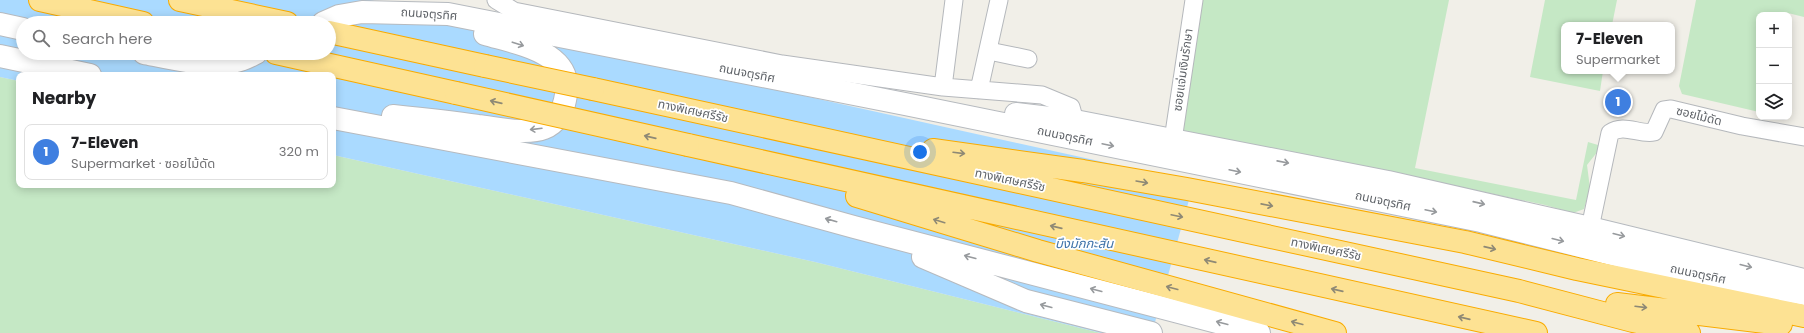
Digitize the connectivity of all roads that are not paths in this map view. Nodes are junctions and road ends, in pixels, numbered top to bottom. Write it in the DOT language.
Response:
graph roads {
  1 [pos="40,0"];
  2 [pos="180,0"];
  3 [pos="496,0"];
  4 [pos="954,0"];
  5 [pos="999,0"];
  6 [pos="1194,0"];
  7 [pos="428,13"];
  8 [pos="112,16"];
  9 [pos="254,16"];
  10 [pos="336,17"];
  11 [pos="0,24"];
  12 [pos="16,27"];
  13 [pos="336,34"];
  14 [pos="989,51"];
  15 [pos="0,56"];
  16 [pos="16,59"];
  17 [pos="1028,59"];
  18 [pos="19,60"];
  19 [pos="182,60"];
  20 [pos="240,60"];
  21 [pos="307,60"];
  22 [pos="76,72"];
  23 [pos="943,87"];
  24 [pos="979,90"];
  25 [pos="905,104"];
  26 [pos="336,112"];
  27 [pos="336,119"];
  28 [pos="1075,121"];
  29 [pos="781,130"];
  30 [pos="1804,137"];
  31 [pos="1173,140"];
  32 [pos="688,145"];
  33 [pos="854,227"];
  34 [pos="1590,228"];
  35 [pos="1804,280"];
  36 [pos="1519,291"];
  37 [pos="1804,294"];
  38 [pos="1804,316"];
  39 [pos="1804,326"];
  40 [pos="1512,330"];
  41 [pos="1151,333"];
  42 [pos="1259,333"];
  43 [pos="1335,333"];
  44 [pos="1536,333"];
  45 [pos="1689,333"];
  1 -- 8 [label="highway"];
  2 -- 9 [label="highway"];
  3 -- 23 [label="street"];
  4 -- 23 [label="street"];
  5 -- 14 [label="street"];
  6 -- 31 [label="street, ซอยแจ่มเงินรักษา"];
  7 -- 10 [label="main road, ถนนจตุรทิศ"];
  7 -- 25 [label="main road, ถนนจตุรทิศ"];
  7 -- 26 [label="main road, one-way, bridge"];
  11 -- 12 [label="main road"];
  13 -- 29 [label="highway, ทางพิเศษศรีรัช, bridge"];
  14 -- 17 [label="street"];
  14 -- 24 [label="street"];
  15 -- 16 [label="main road"];
  18 -- 22 [label="main road"];
  19 -- 20 [label="main road"];
  32 -- 21 [label="highway, one-way, bridge"];
  23 -- 24 [label="street"];
  24 -- 28 [label="street"];
  25 -- 28 [label="main road"];
  25 -- 37 [label="main road, ถนนจตุรทิศ, one-way"];
  33 -- 27 [label="main road, one-way"];
  28 -- 31 [label="main road"];
  29 -- 36 [label="highway, ทางพิเศษศรีรัช, one-way"];
  29 -- 38 [label="highway, one-way"];
  30 -- 34 [label="street, ซอยไม้ดัด"];
  31 -- 34 [label="main road, one-way"];
  40 -- 32 [label="highway, one-way"];
  43 -- 32 [label="highway, one-way"];
  41 -- 33 [label="main road, one-way"];
  42 -- 33 [label="main road, one-way"];
  34 -- 35 [label="main road, one-way"];
  36 -- 39 [label="highway, one-way"];
  36 -- 45 [label="highway, ทางพิเศษศรีรัช"];
  40 -- 44 [label="highway"];
}
